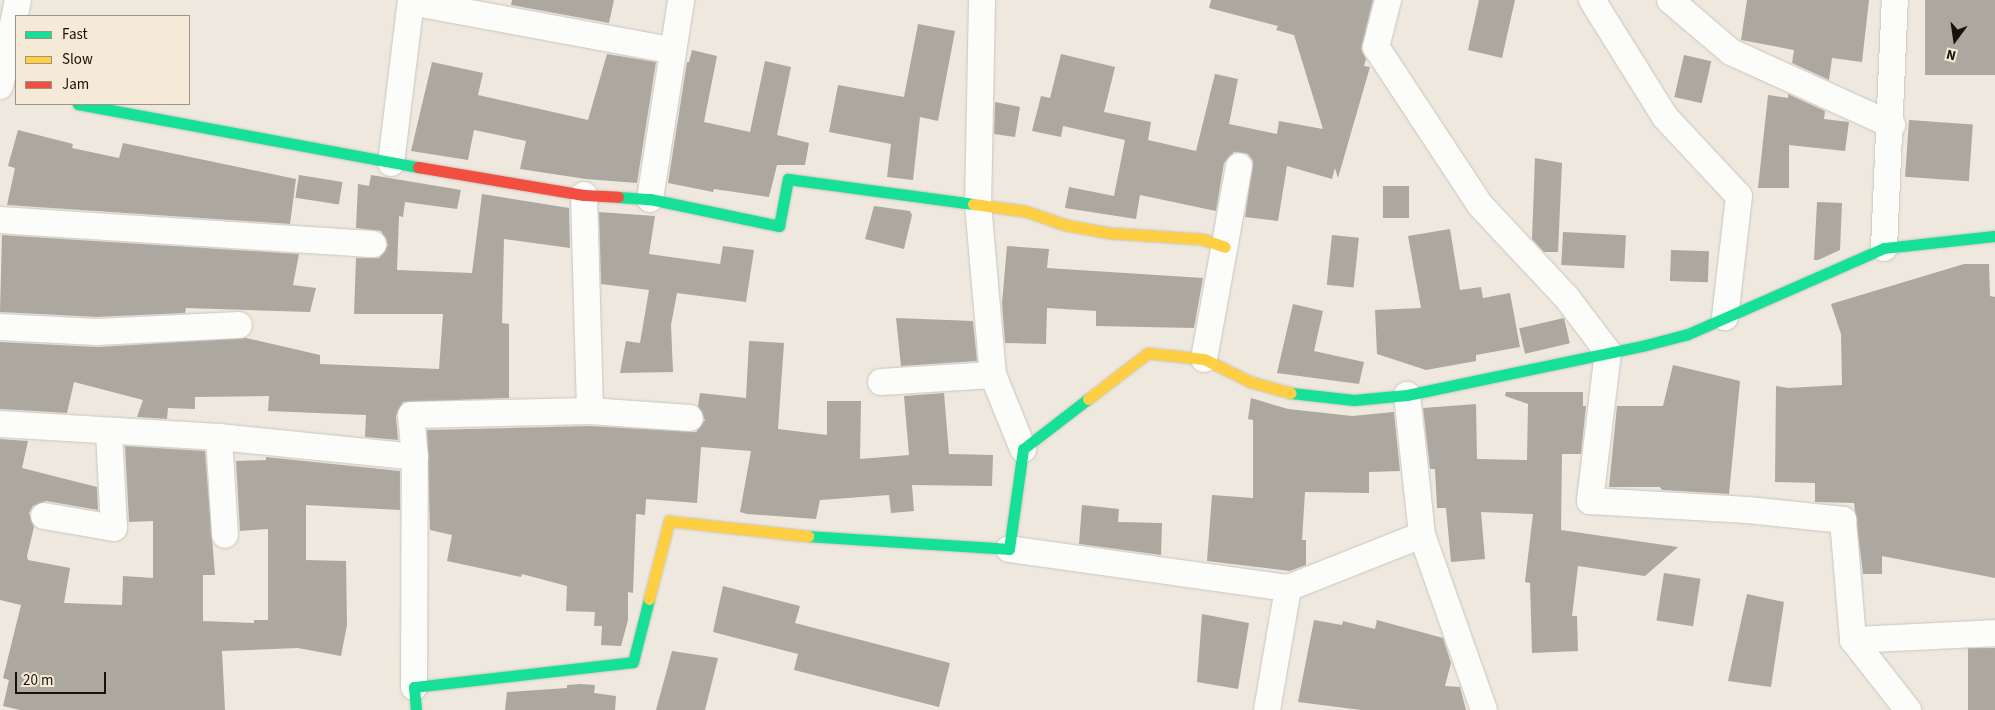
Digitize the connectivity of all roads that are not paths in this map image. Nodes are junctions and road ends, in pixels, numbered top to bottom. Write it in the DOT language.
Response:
graph roads {
  1 [pos="18,0"];
  2 [pos="681,0"];
  3 [pos="982,0"];
  4 [pos="1388,0"];
  5 [pos="1592,0"];
  6 [pos="1670,0"];
  7 [pos="1895,0"];
  8 [pos="411,1"];
  9 [pos="671,50"];
  10 [pos="0,87"];
  11 [pos="15,92"];
  12 [pos="83,105"];
  13 [pos="1892,125"];
  14 [pos="391,163"];
  15 [pos="1239,166"];
  16 [pos="584,196"];
  17 [pos="650,200"];
  18 [pos="978,204"];
  19 [pos="0,220"];
  20 [pos="1995,236"];
  21 [pos="373,244"];
  22 [pos="1225,247"];
  23 [pos="1884,248"];
  24 [pos="1725,317"];
  25 [pos="239,326"];
  26 [pos="0,327"];
  27 [pos="1608,352"];
  28 [pos="1204,359"];
  29 [pos="993,375"];
  30 [pos="881,382"];
  31 [pos="1408,395"];
  32 [pos="590,411"];
  33 [pos="690,418"];
  34 [pos="0,424"];
  35 [pos="109,431"];
  36 [pos="219,436"];
  37 [pos="1023,449"];
  38 [pos="415,456"];
  39 [pos="44,516"];
  40 [pos="225,535"];
  41 [pos="1422,535"];
  42 [pos="1009,549"];
  43 [pos="1288,588"];
  44 [pos="1995,633"];
  45 [pos="1853,640"];
  46 [pos="415,698"];
  47 [pos="1267,710"];
  48 [pos="1484,710"];
  49 [pos="1908,710"];
  1 -- 10 [label="street"];
  2 -- 9 [label="street"];
  3 -- 18 [label="street"];
  4 -- 27 [label="street"];
  5 -- 24 [label="street"];
  6 -- 13 [label="street"];
  7 -- 13 [label="street"];
  8 -- 9 [label="street"];
  8 -- 14 [label="street"];
  9 -- 17 [label="street"];
  10 -- 11 [label="street"];
  12 -- 14 [label="street"];
  13 -- 23 [label="street"];
  14 -- 16 [label="street"];
  15 -- 22 [label="street"];
  16 -- 17 [label="street"];
  16 -- 32 [label="street"];
  17 -- 18 [label="street"];
  18 -- 22 [label="street"];
  18 -- 29 [label="street"];
  19 -- 21 [label="street"];
  20 -- 23 [label="street"];
  22 -- 28 [label="street"];
  23 -- 24 [label="street"];
  24 -- 27 [label="street"];
  25 -- 26 [label="street"];
  27 -- 31 [label="street"];
  27 -- 45 [label="street"];
  28 -- 31 [label="street"];
  28 -- 37 [label="street"];
  29 -- 30 [label="street"];
  29 -- 37 [label="street"];
  31 -- 41 [label="street"];
  32 -- 33 [label="street"];
  32 -- 38 [label="street"];
  34 -- 35 [label="street"];
  35 -- 36 [label="street"];
  35 -- 39 [label="street"];
  36 -- 38 [label="street"];
  36 -- 40 [label="street"];
  37 -- 42 [label="street"];
  38 -- 46 [label="street"];
  41 -- 43 [label="street"];
  41 -- 48 [label="street"];
  42 -- 43 [label="street"];
  42 -- 46 [label="street"];
  43 -- 47 [label="street"];
  44 -- 45 [label="street"];
  45 -- 49 [label="street"];
}
